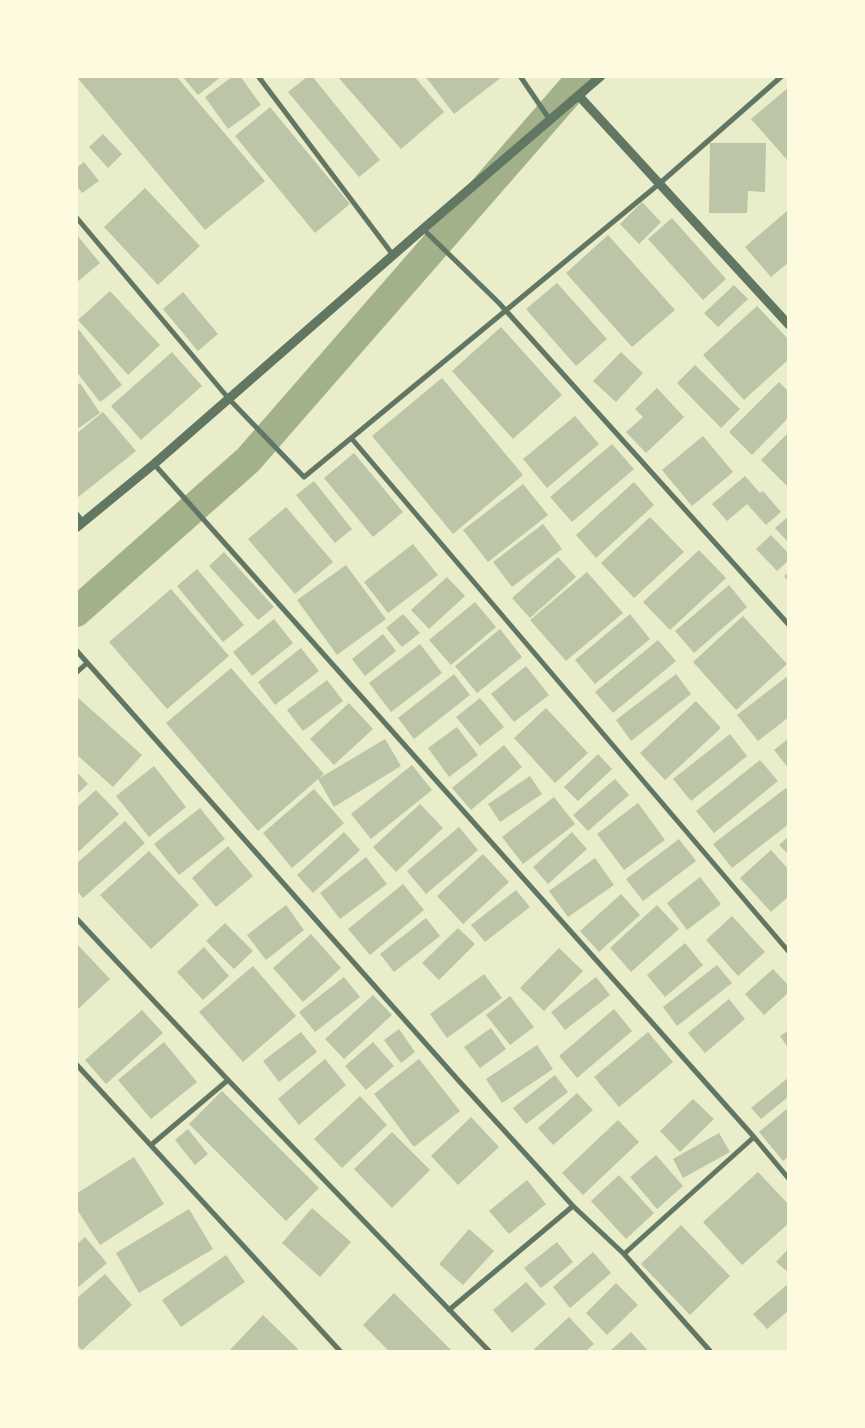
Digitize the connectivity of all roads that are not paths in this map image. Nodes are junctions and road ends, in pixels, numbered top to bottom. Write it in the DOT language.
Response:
graph roads {
  1 [pos="258,76"];
  2 [pos="520,76"];
  3 [pos="601,76"];
  4 [pos="782,76"];
  5 [pos="579,96"];
  6 [pos="550,120"];
  7 [pos="660,184"];
  8 [pos="76,217"];
  9 [pos="423,229"];
  10 [pos="393,254"];
  11 [pos="507,311"];
  12 [pos="789,325"];
  13 [pos="229,399"];
  14 [pos="352,439"];
  15 [pos="154,464"];
  16 [pos="76,513"];
  17 [pos="80,525"];
  18 [pos="789,625"];
  19 [pos="77,651"];
  20 [pos="87,662"];
  21 [pos="76,673"];
  22 [pos="76,918"];
  23 [pos="789,952"];
  24 [pos="76,1064"];
  25 [pos="228,1080"];
  26 [pos="754,1137"];
  27 [pos="151,1145"];
  28 [pos="789,1179"];
  29 [pos="573,1206"];
  30 [pos="624,1254"];
  31 [pos="449,1310"];
  32 [pos="341,1352"];
  33 [pos="490,1352"];
  34 [pos="711,1352"];
  1 -- 10 [label="street"];
  2 -- 6 [label="street"];
  3 -- 5 [label="street"];
  4 -- 7 [label="street"];
  5 -- 6 [label="street"];
  5 -- 7 [label="street"];
  6 -- 9 [label="street"];
  7 -- 11 [label="street"];
  7 -- 12 [label="street"];
  8 -- 13 [label="street"];
  9 -- 10 [label="street"];
  9 -- 11 [label="street"];
  10 -- 13 [label="street"];
  11 -- 14 [label="street"];
  11 -- 18 [label="street"];
  13 -- 14 [label="street"];
  13 -- 15 [label="street"];
  14 -- 23 [label="street"];
  15 -- 17 [label="street"];
  15 -- 26 [label="street"];
  16 -- 17 [label="street"];
  19 -- 20 [label="street"];
  20 -- 21 [label="street"];
  20 -- 29 [label="street"];
  22 -- 25 [label="street"];
  24 -- 27 [label="street"];
  25 -- 27 [label="street"];
  25 -- 31 [label="street"];
  26 -- 28 [label="street"];
  26 -- 30 [label="street"];
  27 -- 32 [label="street"];
  29 -- 30 [label="street"];
  29 -- 31 [label="street"];
  30 -- 34 [label="street"];
  31 -- 33 [label="street"];
}
